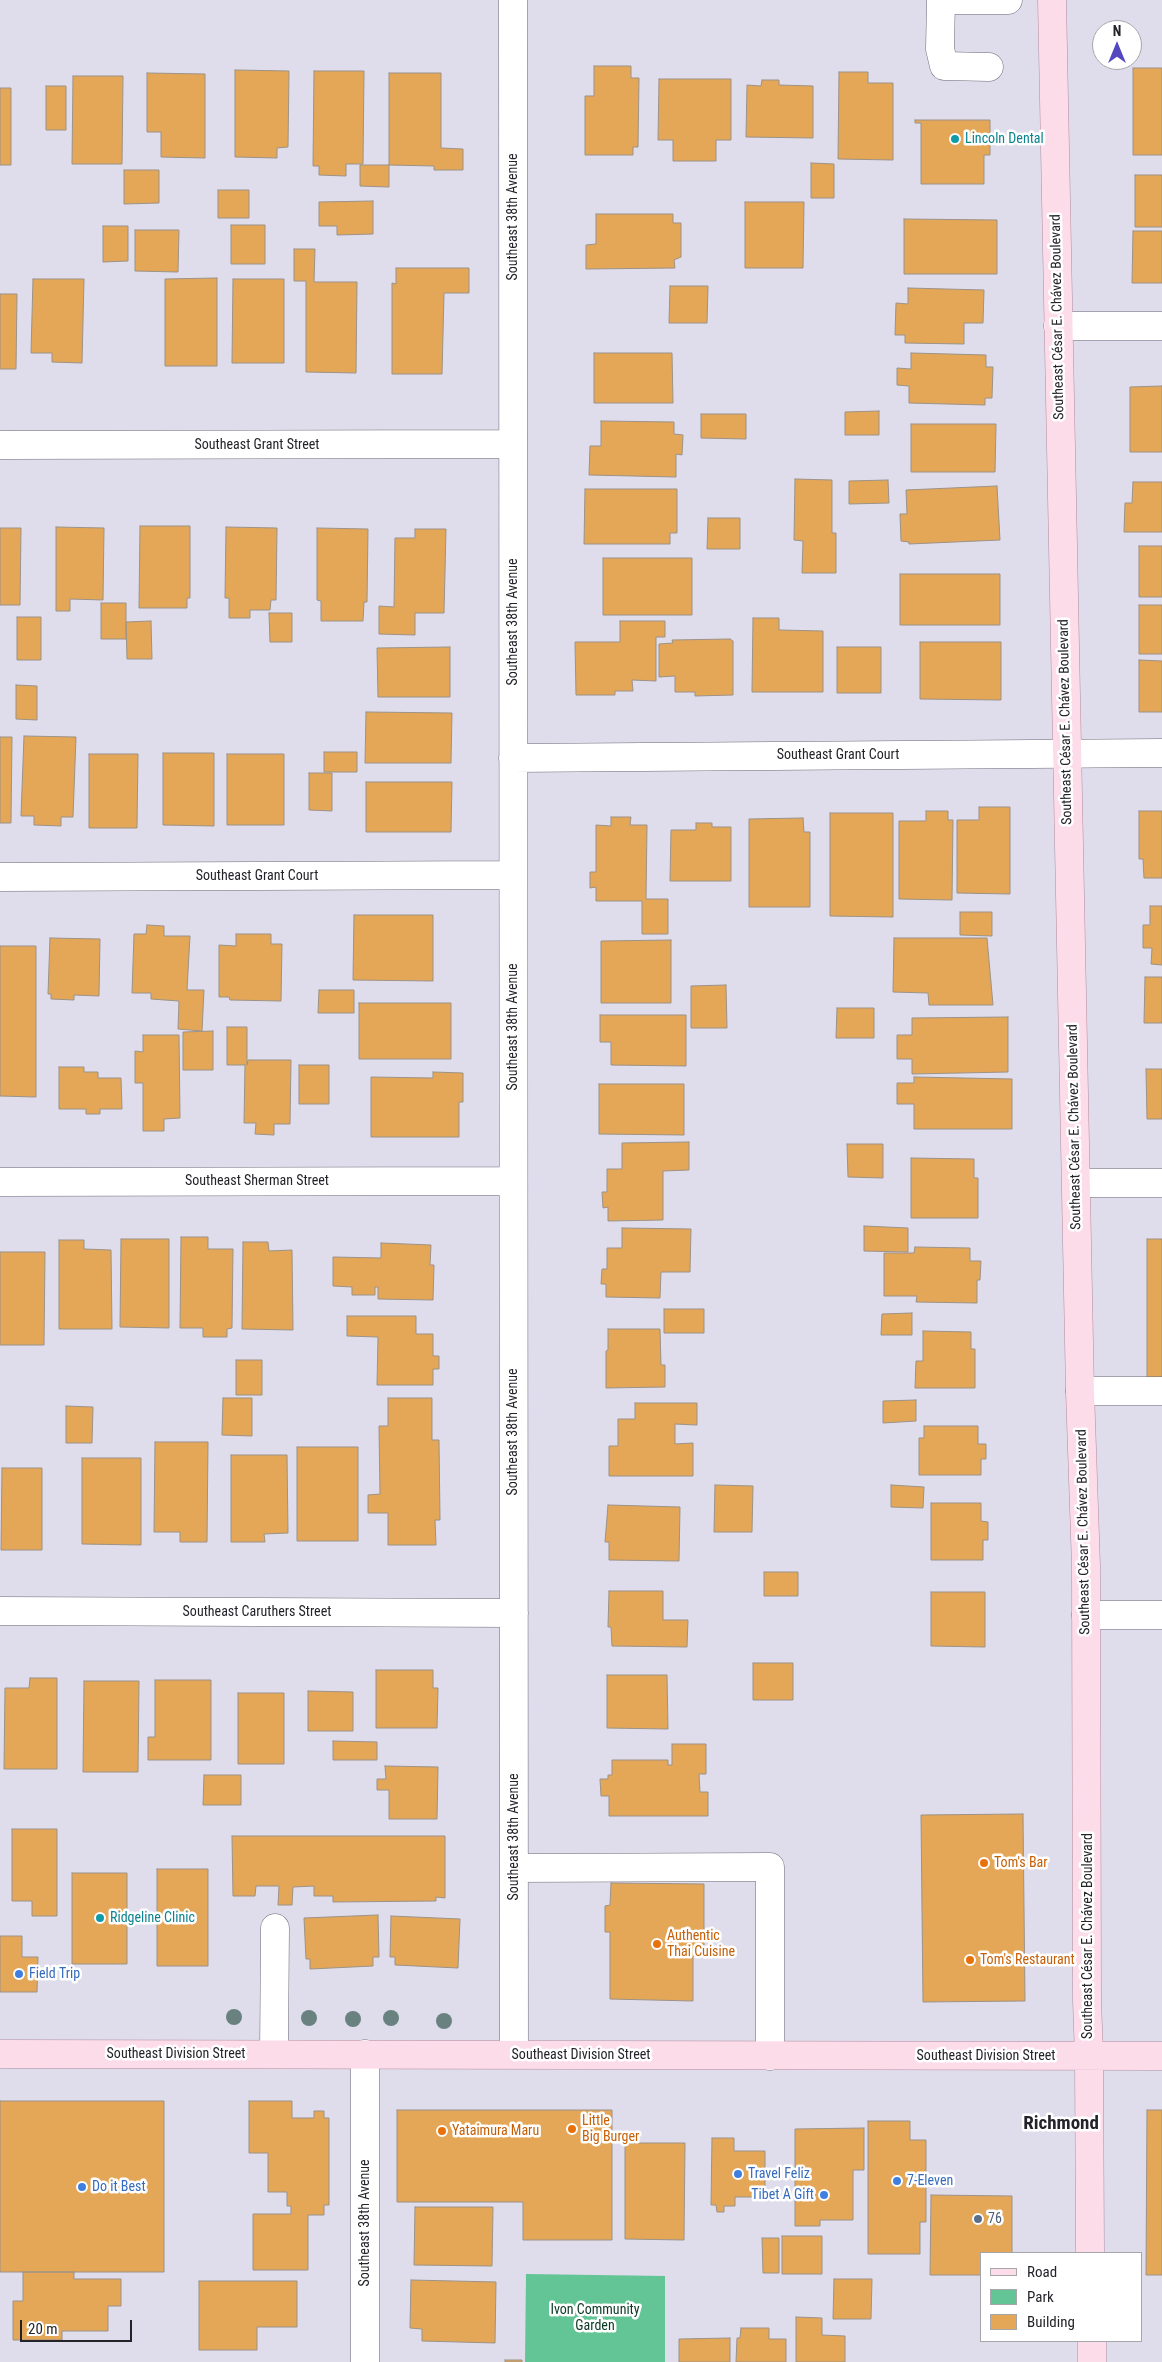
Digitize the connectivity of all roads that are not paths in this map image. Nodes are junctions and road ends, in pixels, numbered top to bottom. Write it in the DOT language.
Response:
graph roads {
  1 [pos="513,0"];
  2 [pos="941,0"];
  3 [pos="948,0"];
  4 [pos="1008,0"];
  5 [pos="1052,0"];
  6 [pos="989,67"];
  7 [pos="1058,326"];
  8 [pos="1162,326"];
  9 [pos="513,444"];
  10 [pos="0,446"];
  11 [pos="1067,753"];
  12 [pos="1162,753"];
  13 [pos="513,758"];
  14 [pos="513,875"];
  15 [pos="0,877"];
  16 [pos="513,1181"];
  17 [pos="0,1182"];
  18 [pos="1077,1183"];
  19 [pos="1162,1183"];
  20 [pos="1080,1391"];
  21 [pos="1162,1391"];
  22 [pos="0,1611"];
  23 [pos="514,1612"];
  24 [pos="1086,1615"];
  25 [pos="1162,1615"];
  26 [pos="514,1868"];
  27 [pos="275,1928"];
  28 [pos="0,2054"];
  29 [pos="274,2054"];
  30 [pos="365,2054"];
  31 [pos="514,2054"];
  32 [pos="770,2056"];
  33 [pos="1089,2056"];
  34 [pos="1162,2056"];
  35 [pos="1090,2252"];
  36 [pos="1092,2342"];
  37 [pos="365,2362"];
  38 [pos="1092,2362"];
  1 -- 9 [label="street, Southeast 38th Avenue"];
  2 -- 6 [label="street"];
  3 -- 4 [label="street"];
  5 -- 7 [label="main road, Southeast César E. Chávez Boulevard"];
  7 -- 8 [label="street"];
  7 -- 11 [label="main road, Southeast César E. Chávez Boulevard"];
  9 -- 10 [label="street, Southeast Grant Street"];
  9 -- 13 [label="street, Southeast 38th Avenue"];
  11 -- 12 [label="street, Southeast Grant Court"];
  11 -- 13 [label="street, Southeast Grant Court"];
  11 -- 18 [label="main road, Southeast César E. Chávez Boulevard"];
  13 -- 14 [label="street, Southeast 38th Avenue"];
  14 -- 15 [label="street, Southeast Grant Court"];
  14 -- 16 [label="street, Southeast 38th Avenue"];
  16 -- 17 [label="street, Southeast Sherman Street"];
  16 -- 23 [label="street, Southeast 38th Avenue"];
  18 -- 19 [label="street"];
  18 -- 20 [label="main road, Southeast César E. Chávez Boulevard"];
  20 -- 21 [label="street"];
  20 -- 24 [label="main road, Southeast César E. Chávez Boulevard"];
  22 -- 23 [label="street, Southeast Caruthers Street"];
  23 -- 26 [label="street, Southeast 38th Avenue"];
  24 -- 25 [label="street"];
  24 -- 33 [label="main road, Southeast César E. Chávez Boulevard"];
  26 -- 31 [label="street, Southeast 38th Avenue"];
  26 -- 32 [label="street"];
  27 -- 29 [label="street"];
  28 -- 29 [label="main road, Southeast Division Street"];
  29 -- 30 [label="main road, Southeast Division Street"];
  30 -- 31 [label="main road, Southeast Division Street"];
  30 -- 37 [label="street, Southeast 38th Avenue"];
  31 -- 32 [label="main road, Southeast Division Street"];
  32 -- 33 [label="main road, Southeast Division Street"];
  33 -- 34 [label="main road, Southeast Division Street"];
  33 -- 35 [label="main road, Southeast César E. Chávez Boulevard"];
  36 -- 38 [label="main road"];
}
